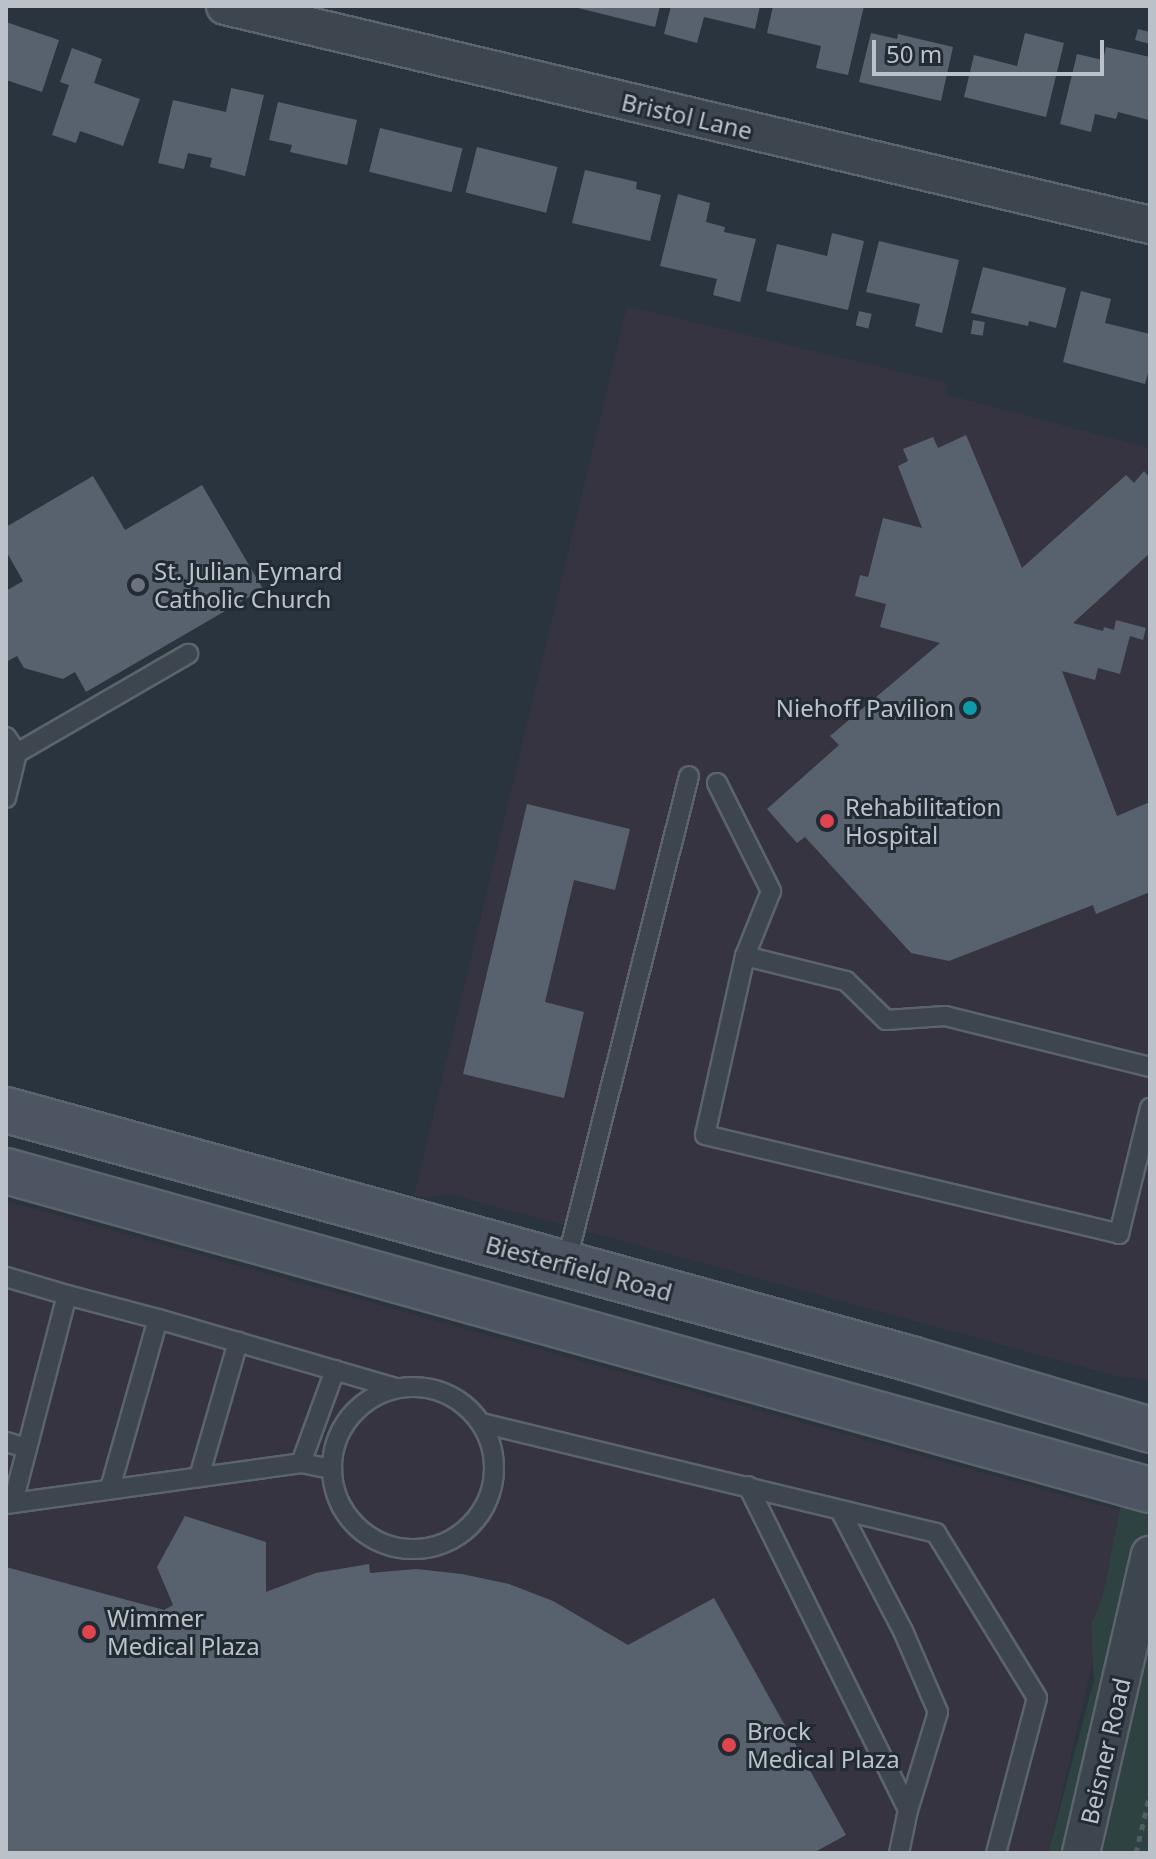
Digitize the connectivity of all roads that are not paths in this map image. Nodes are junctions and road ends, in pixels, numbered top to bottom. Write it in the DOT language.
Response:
graph roads {
  1 [pos="225,6"];
  2 [pos="1150,225"];
  3 [pos="188,654"];
  4 [pos="11,745"];
  5 [pos="689,776"];
  6 [pos="717,783"];
  7 [pos="6,798"];
  8 [pos="745,956"];
  9 [pos="1150,1067"];
  10 [pos="1150,1108"];
  11 [pos="6,1110"];
  12 [pos="6,1171"];
  13 [pos="566,1264"];
  14 [pos="6,1277"];
  15 [pos="67,1295"];
  16 [pos="158,1319"];
  17 [pos="238,1342"];
  18 [pos="335,1370"];
  19 [pos="396,1388"];
  20 [pos="482,1423"];
  21 [pos="1150,1430"];
  22 [pos="6,1442"];
  23 [pos="27,1448"];
  24 [pos="301,1463"];
  25 [pos="332,1469"];
  26 [pos="199,1477"];
  27 [pos="748,1486"];
  28 [pos="110,1489"];
  29 [pos="1150,1490"];
  30 [pos="10,1503"];
  31 [pos="840,1510"];
  32 [pos="1150,1555"];
  33 [pos="908,1810"];
  34 [pos="899,1853"];
  35 [pos="996,1853"];
  36 [pos="1081,1853"];
  1 -- 2 [label="street, Bristol Lane"];
  3 -- 4 [label="lane"];
  4 -- 7 [label="lane"];
  5 -- 13 [label="lane"];
  6 -- 8 [label="lane"];
  8 -- 9 [label="lane"];
  8 -- 10 [label="lane"];
  11 -- 13 [label="main road, Biesterfield Road"];
  12 -- 29 [label="main road"];
  13 -- 21 [label="main road, Biesterfield Road"];
  14 -- 15 [label="lane"];
  15 -- 16 [label="lane"];
  15 -- 23 [label="lane"];
  16 -- 17 [label="lane"];
  16 -- 28 [label="lane"];
  17 -- 18 [label="lane"];
  17 -- 26 [label="lane"];
  18 -- 19 [label="lane"];
  18 -- 24 [label="lane"];
  19 -- 20 [label="lane"];
  19 -- 25 [label="lane"];
  20 -- 25 [label="lane"];
  20 -- 27 [label="lane"];
  22 -- 23 [label="lane"];
  23 -- 30 [label="lane"];
  24 -- 25 [label="lane"];
  24 -- 26 [label="lane"];
  26 -- 28 [label="lane"];
  27 -- 31 [label="lane"];
  27 -- 33 [label="lane"];
  28 -- 30 [label="lane"];
  31 -- 33 [label="lane"];
  31 -- 35 [label="lane"];
  32 -- 36 [label="street, Beisner Road"];
  33 -- 34 [label="lane"];
}
